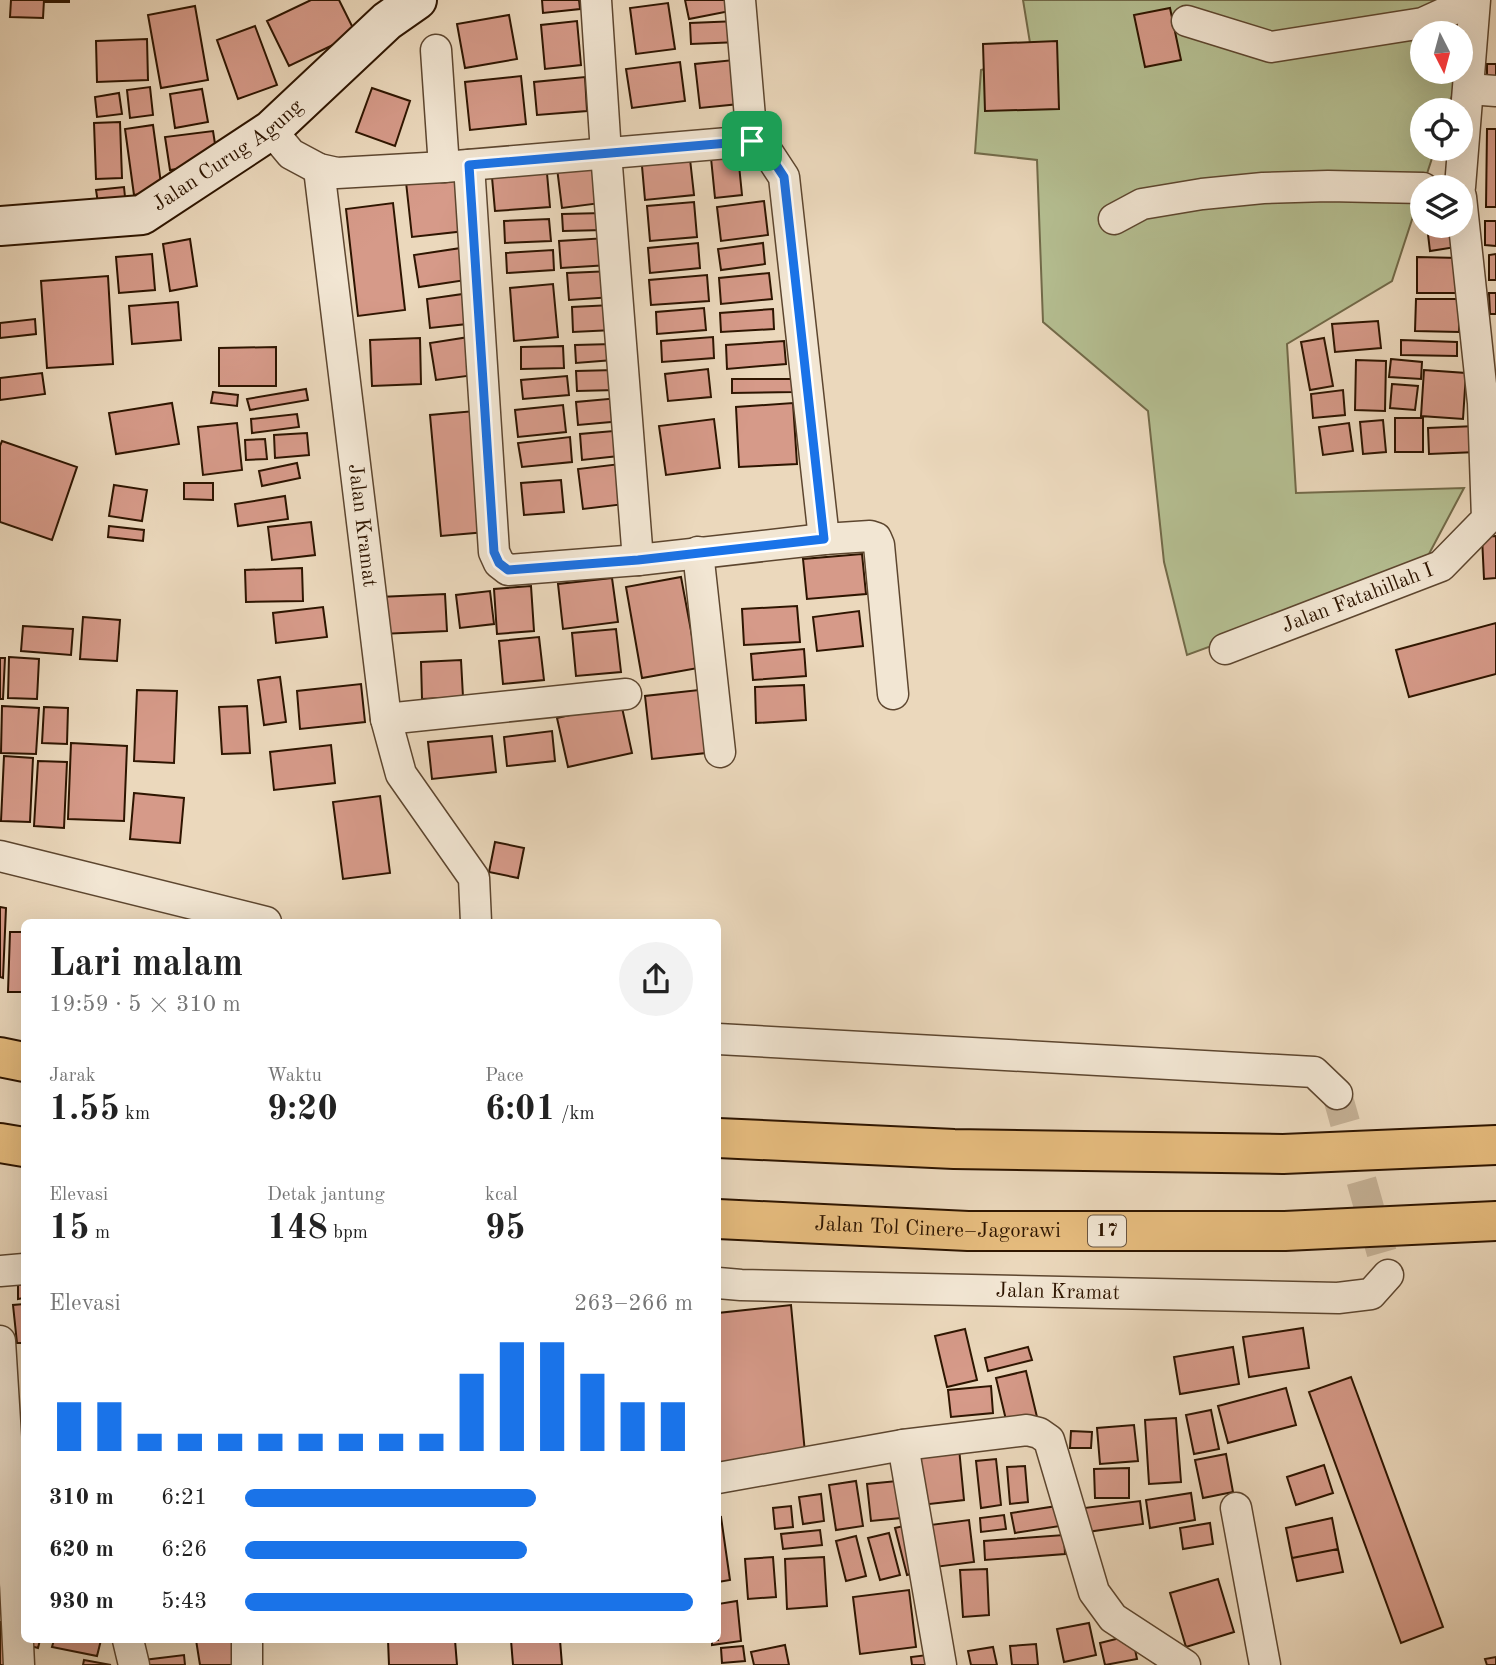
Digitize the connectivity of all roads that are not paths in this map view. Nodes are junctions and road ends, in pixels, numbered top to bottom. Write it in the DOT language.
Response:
graph roads {
  1 [pos="596,0"];
  2 [pos="740,0"];
  3 [pos="1474,0"];
  4 [pos="394,7"];
  5 [pos="1187,21"];
  6 [pos="436,50"];
  7 [pos="1483,90"];
  8 [pos="271,130"];
  9 [pos="752,141"];
  10 [pos="606,153"];
  11 [pos="456,166"];
  12 [pos="319,169"];
  13 [pos="1464,175"];
  14 [pos="1410,188"];
  15 [pos="1114,219"];
  16 [pos="0,226"];
  17 [pos="1467,238"];
  18 [pos="1490,403"];
  19 [pos="1492,520"];
  20 [pos="824,539"];
  21 [pos="698,552"];
  22 [pos="638,560"];
  23 [pos="1225,649"];
  24 [pos="626,694"];
  25 [pos="893,694"];
  26 [pos="386,719"];
  27 [pos="720,752"];
  28 [pos="0,856"];
  29 [pos="254,919"];
  30 [pos="476,919"];
  31 [pos="721,1038"];
  32 [pos="0,1057"];
  33 [pos="21,1061"];
  34 [pos="1338,1094"];
  35 [pos="721,1138"];
  36 [pos="0,1143"];
  37 [pos="1496,1145"];
  38 [pos="21,1146"];
  39 [pos="721,1219"];
  40 [pos="1496,1221"];
  41 [pos="21,1269"];
  42 [pos="0,1271"];
  43 [pos="1388,1275"];
  44 [pos="721,1283"];
  45 [pos="0,1340"];
  46 [pos="903,1445"];
  47 [pos="721,1477"];
  48 [pos="1236,1508"];
  49 [pos="20,1583"];
  50 [pos="129,1643"];
  51 [pos="247,1643"];
  52 [pos="19,1665"];
  53 [pos="134,1665"];
  54 [pos="247,1665"];
  55 [pos="941,1665"];
  56 [pos="1185,1665"];
  57 [pos="1265,1665"];
  1 -- 10 [label="street"];
  2 -- 9 [label="street"];
  3 -- 5 [label="street"];
  3 -- 7 [label="street"];
  4 -- 8 [label="street, Jalan Curug Agung"];
  6 -- 11 [label="street"];
  7 -- 13 [label="street"];
  8 -- 12 [label="street"];
  8 -- 16 [label="street, Jalan Curug Agung"];
  9 -- 10 [label="street"];
  9 -- 20 [label="street"];
  10 -- 11 [label="street"];
  10 -- 22 [label="street"];
  11 -- 12 [label="street"];
  11 -- 22 [label="street"];
  12 -- 26 [label="street, Jalan Kramat"];
  14 -- 15 [label="street"];
  17 -- 18 [label="street, Jalan Fatahillah I"];
  18 -- 19 [label="street, Jalan Fatahillah I"];
  19 -- 23 [label="street, Jalan Fatahillah I"];
  20 -- 21 [label="street"];
  20 -- 25 [label="street"];
  21 -- 22 [label="street"];
  21 -- 27 [label="street"];
  24 -- 26 [label="street"];
  26 -- 30 [label="street, Jalan Kramat"];
  28 -- 29 [label="street"];
  31 -- 34 [label="street"];
  32 -- 33 [label="highway"];
  35 -- 37 [label="highway"];
  36 -- 38 [label="highway"];
  39 -- 40 [label="highway, Jalan Tol Cinere–Jagorawi / 17"];
  41 -- 42 [label="street"];
  43 -- 44 [label="street, Jalan Kramat"];
  45 -- 49 [label="street"];
  46 -- 47 [label="street"];
  46 -- 55 [label="street"];
  46 -- 56 [label="street"];
  48 -- 57 [label="street"];
  49 -- 52 [label="street"];
  50 -- 53 [label="street"];
  51 -- 54 [label="street"];
}
